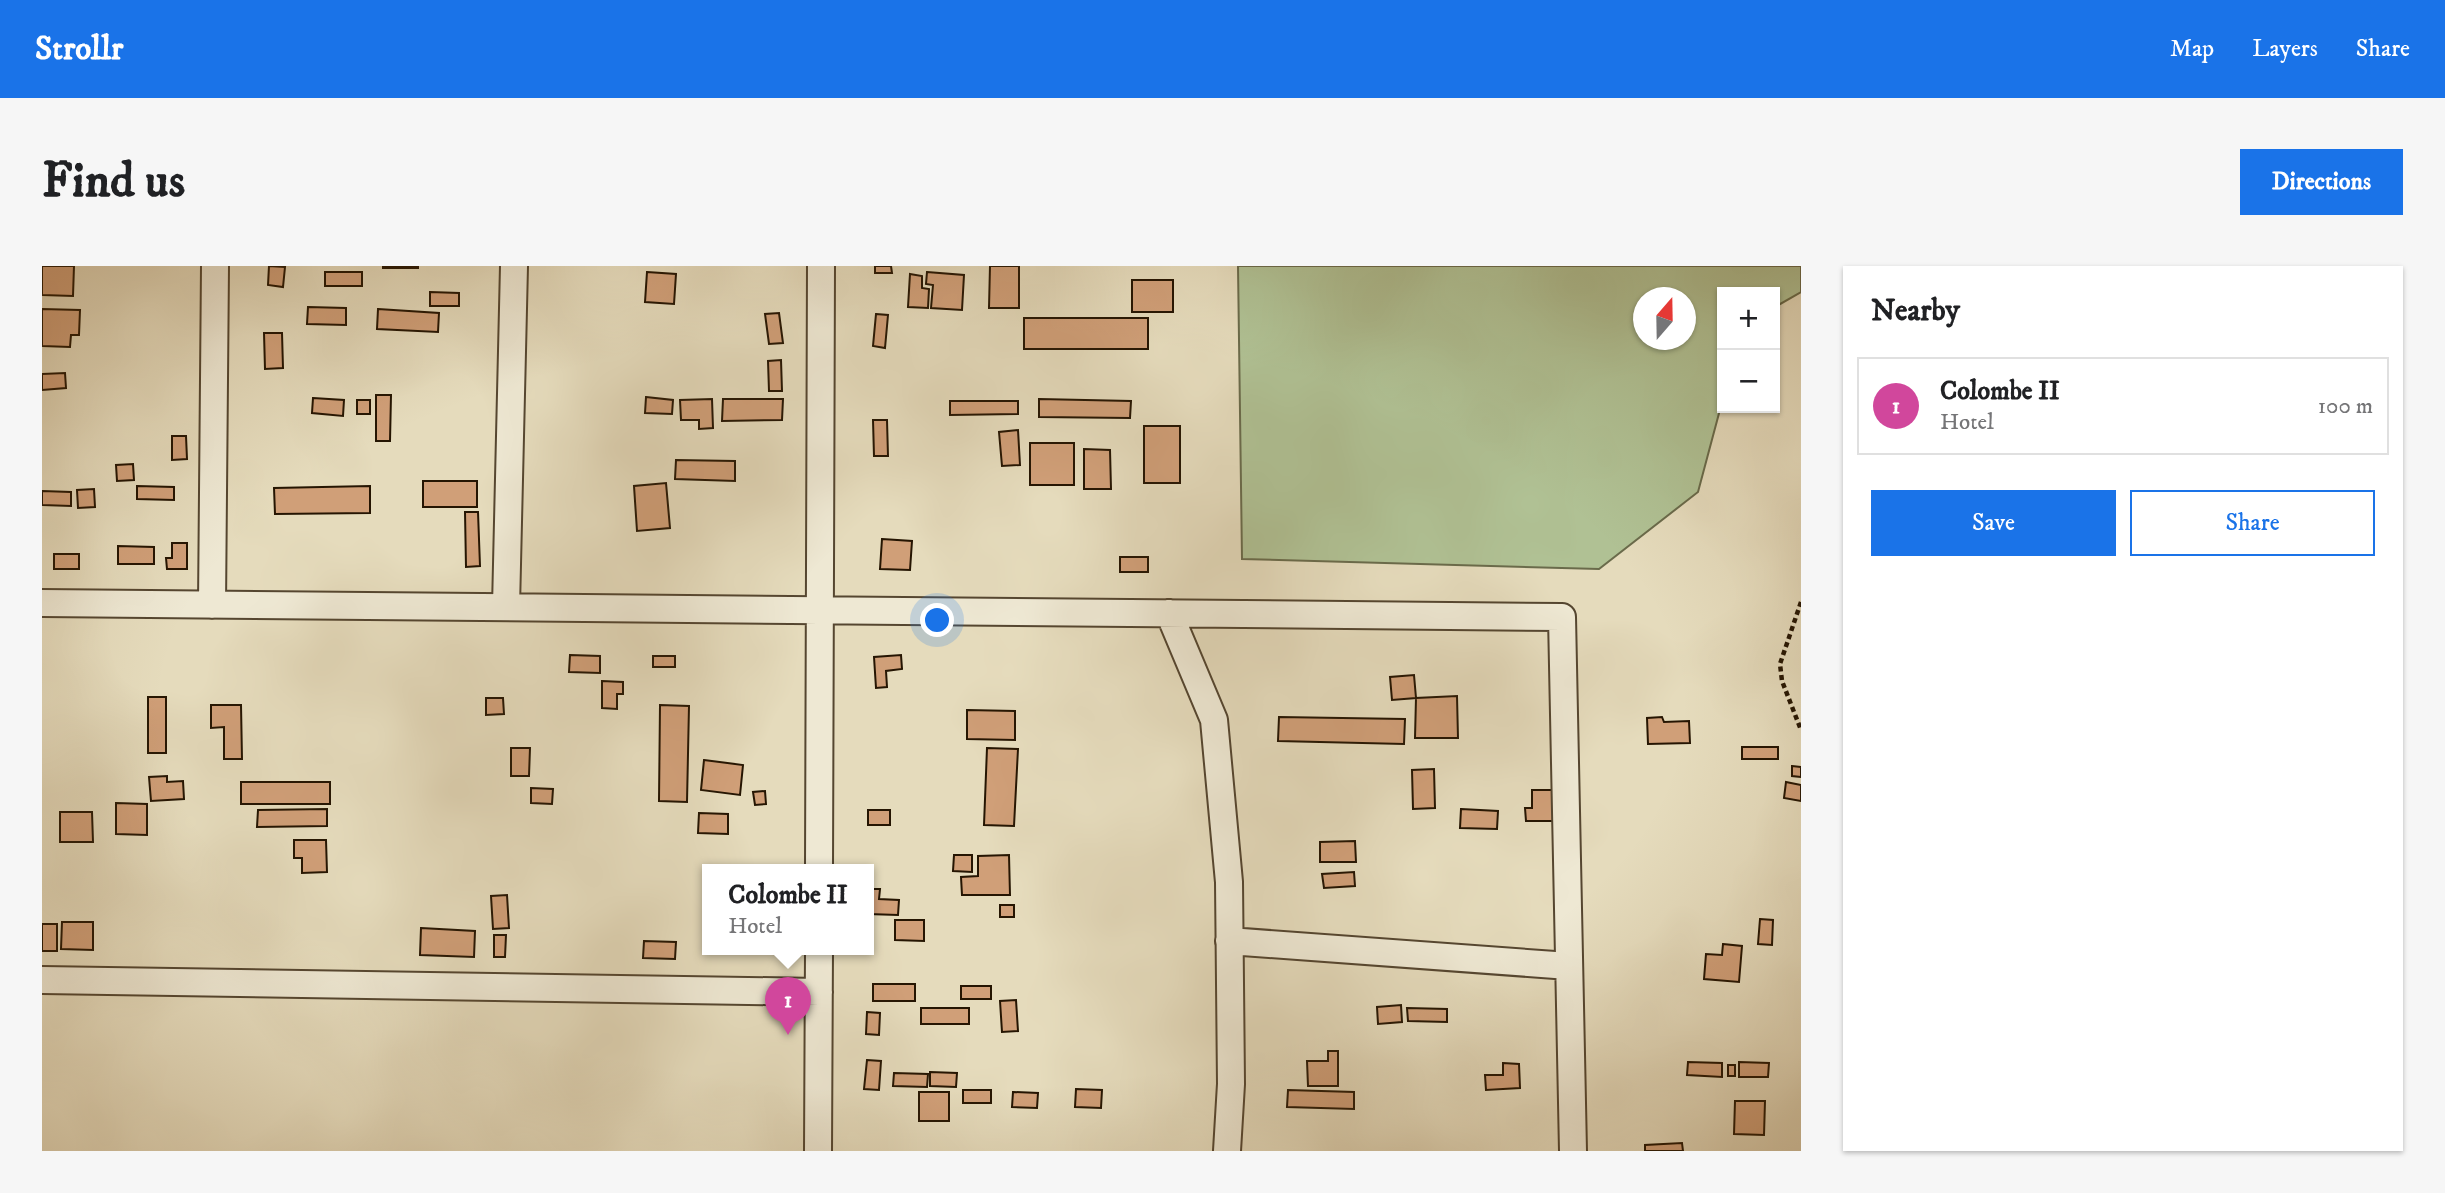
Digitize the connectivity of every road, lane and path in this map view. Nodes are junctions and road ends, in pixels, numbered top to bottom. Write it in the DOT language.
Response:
graph roads {
  1 [pos="215,266"];
  2 [pos="514,266"];
  3 [pos="821,266"];
  4 [pos="1801,602"];
  5 [pos="42,603"];
  6 [pos="212,605"];
  7 [pos="506,607"];
  8 [pos="820,610"];
  9 [pos="1169,613"];
  10 [pos="1801,730"];
  11 [pos="819,864"];
  12 [pos="1229,941"];
  13 [pos="819,955"];
  14 [pos="1569,966"];
  15 [pos="42,980"];
  16 [pos="819,992"];
  17 [pos="818,1151"];
  18 [pos="1227,1151"];
  19 [pos="1573,1151"];
  1 -- 6 [label="street"];
  2 -- 7 [label="street"];
  3 -- 8 [label="street"];
  4 -- 10 [label="path"];
  5 -- 6 [label="street"];
  6 -- 7 [label="street"];
  7 -- 8 [label="street"];
  8 -- 9 [label="street"];
  8 -- 11 [label="street"];
  9 -- 12 [label="street"];
  9 -- 14 [label="street"];
  12 -- 14 [label="street"];
  12 -- 18 [label="street"];
  13 -- 16 [label="street"];
  14 -- 19 [label="street"];
  15 -- 16 [label="street"];
  16 -- 17 [label="street"];
}
